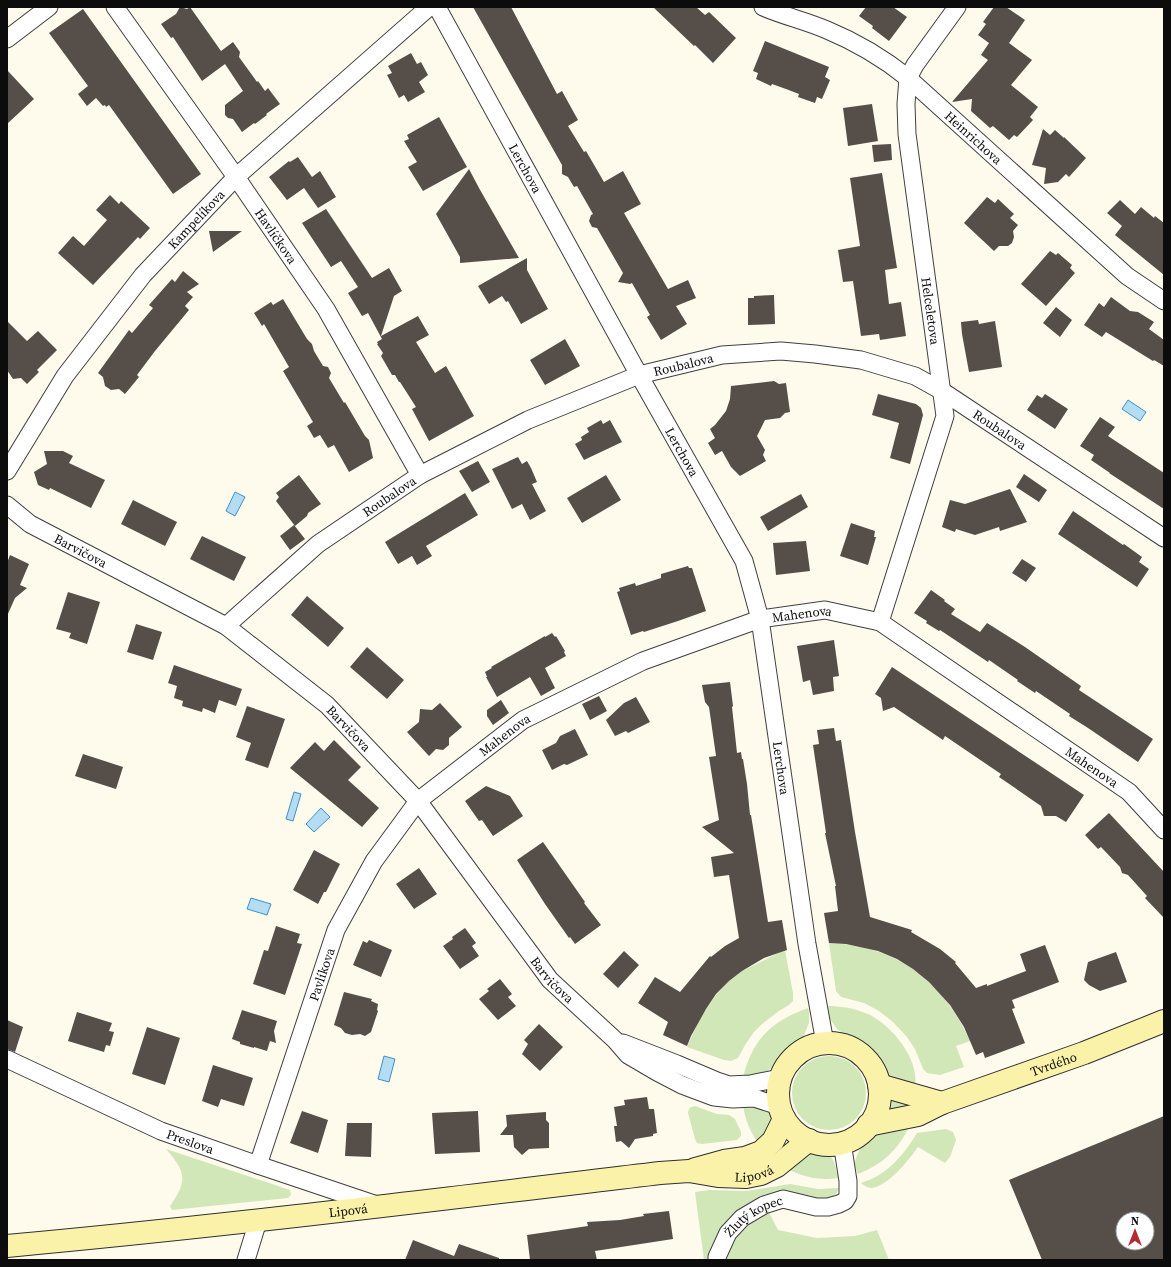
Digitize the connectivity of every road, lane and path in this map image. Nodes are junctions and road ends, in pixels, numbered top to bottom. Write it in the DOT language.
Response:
graph roads {
  1 [pos="49,7"];
  2 [pos="115,7"];
  3 [pos="429,7"];
  4 [pos="436,7"];
  5 [pos="763,7"];
  6 [pos="957,7"];
  7 [pos="7,39"];
  8 [pos="908,78"];
  9 [pos="236,178"];
  10 [pos="1164,301"];
  11 [pos="639,375"];
  12 [pos="942,391"];
  13 [pos="7,470"];
  14 [pos="420,475"];
  15 [pos="7,505"];
  16 [pos="1164,538"];
  17 [pos="760,619"];
  18 [pos="880,622"];
  19 [pos="226,626"];
  20 [pos="418,801"];
  21 [pos="1164,830"];
  22 [pos="1164,1021"];
  23 [pos="615,1040"];
  24 [pos="825,1043"];
  25 [pos="7,1059"];
  26 [pos="780,1078"];
  27 [pos="879,1085"];
  28 [pos="942,1103"];
  29 [pos="782,1113"];
  30 [pos="868,1125"];
  31 [pos="809,1140"];
  32 [pos="842,1142"];
  33 [pos="258,1165"];
  34 [pos="688,1171"];
  35 [pos="381,1207"];
  36 [pos="258,1221"];
  37 [pos="7,1246"];
  38 [pos="246,1260"];
  39 [pos="717,1260"];
  1 -- 7 [label="street"];
  2 -- 9 [label="street, Havlíčkova"];
  3 -- 9 [label="street, Kampelíkova"];
  4 -- 11 [label="street, Lerchova"];
  5 -- 8 [label="street, Heinrichova"];
  6 -- 8 [label="street"];
  8 -- 10 [label="street, Heinrichova"];
  8 -- 12 [label="street, Helceletova"];
  9 -- 13 [label="street, Kampelíkova"];
  9 -- 14 [label="street, Havlíčkova"];
  11 -- 12 [label="street, Roubalova"];
  11 -- 14 [label="street, Roubalova"];
  11 -- 17 [label="street, Lerchova"];
  12 -- 16 [label="street, Roubalova"];
  12 -- 18 [label="street, Helceletova"];
  14 -- 19 [label="street, Roubalova"];
  15 -- 19 [label="street, Barvičova"];
  17 -- 18 [label="street, Mahenova"];
  17 -- 20 [label="street, Mahenova"];
  17 -- 24 [label="street, Lerchova"];
  18 -- 21 [label="street, Mahenova"];
  19 -- 20 [label="street, Barvičova"];
  20 -- 23 [label="street, Barvičova"];
  20 -- 33 [label="street, Pavlíkova"];
  22 -- 28 [label="street, Tvrdého"];
  23 -- 26 [label="street, Barvičova"];
  23 -- 29 [label="street, Barvičova"];
  24 -- 26 [label="street"];
  24 -- 27 [label="street"];
  25 -- 33 [label="street, Preslova"];
  26 -- 29 [label="street"];
  27 -- 28 [label="street"];
  27 -- 30 [label="street"];
  28 -- 30 [label="street, Tvrdého"];
  29 -- 31 [label="street"];
  29 -- 34 [label="street, Lipová"];
  30 -- 32 [label="street"];
  31 -- 32 [label="street"];
  31 -- 34 [label="street, Lipová"];
  32 -- 39 [label="street, Žlutý kopec"];
  33 -- 35 [label="street, Preslova"];
  34 -- 35 [label="street, Lipová"];
  35 -- 36 [label="street, Lipová"];
  36 -- 37 [label="street, Lipová"];
  36 -- 38 [label="street"];
}
